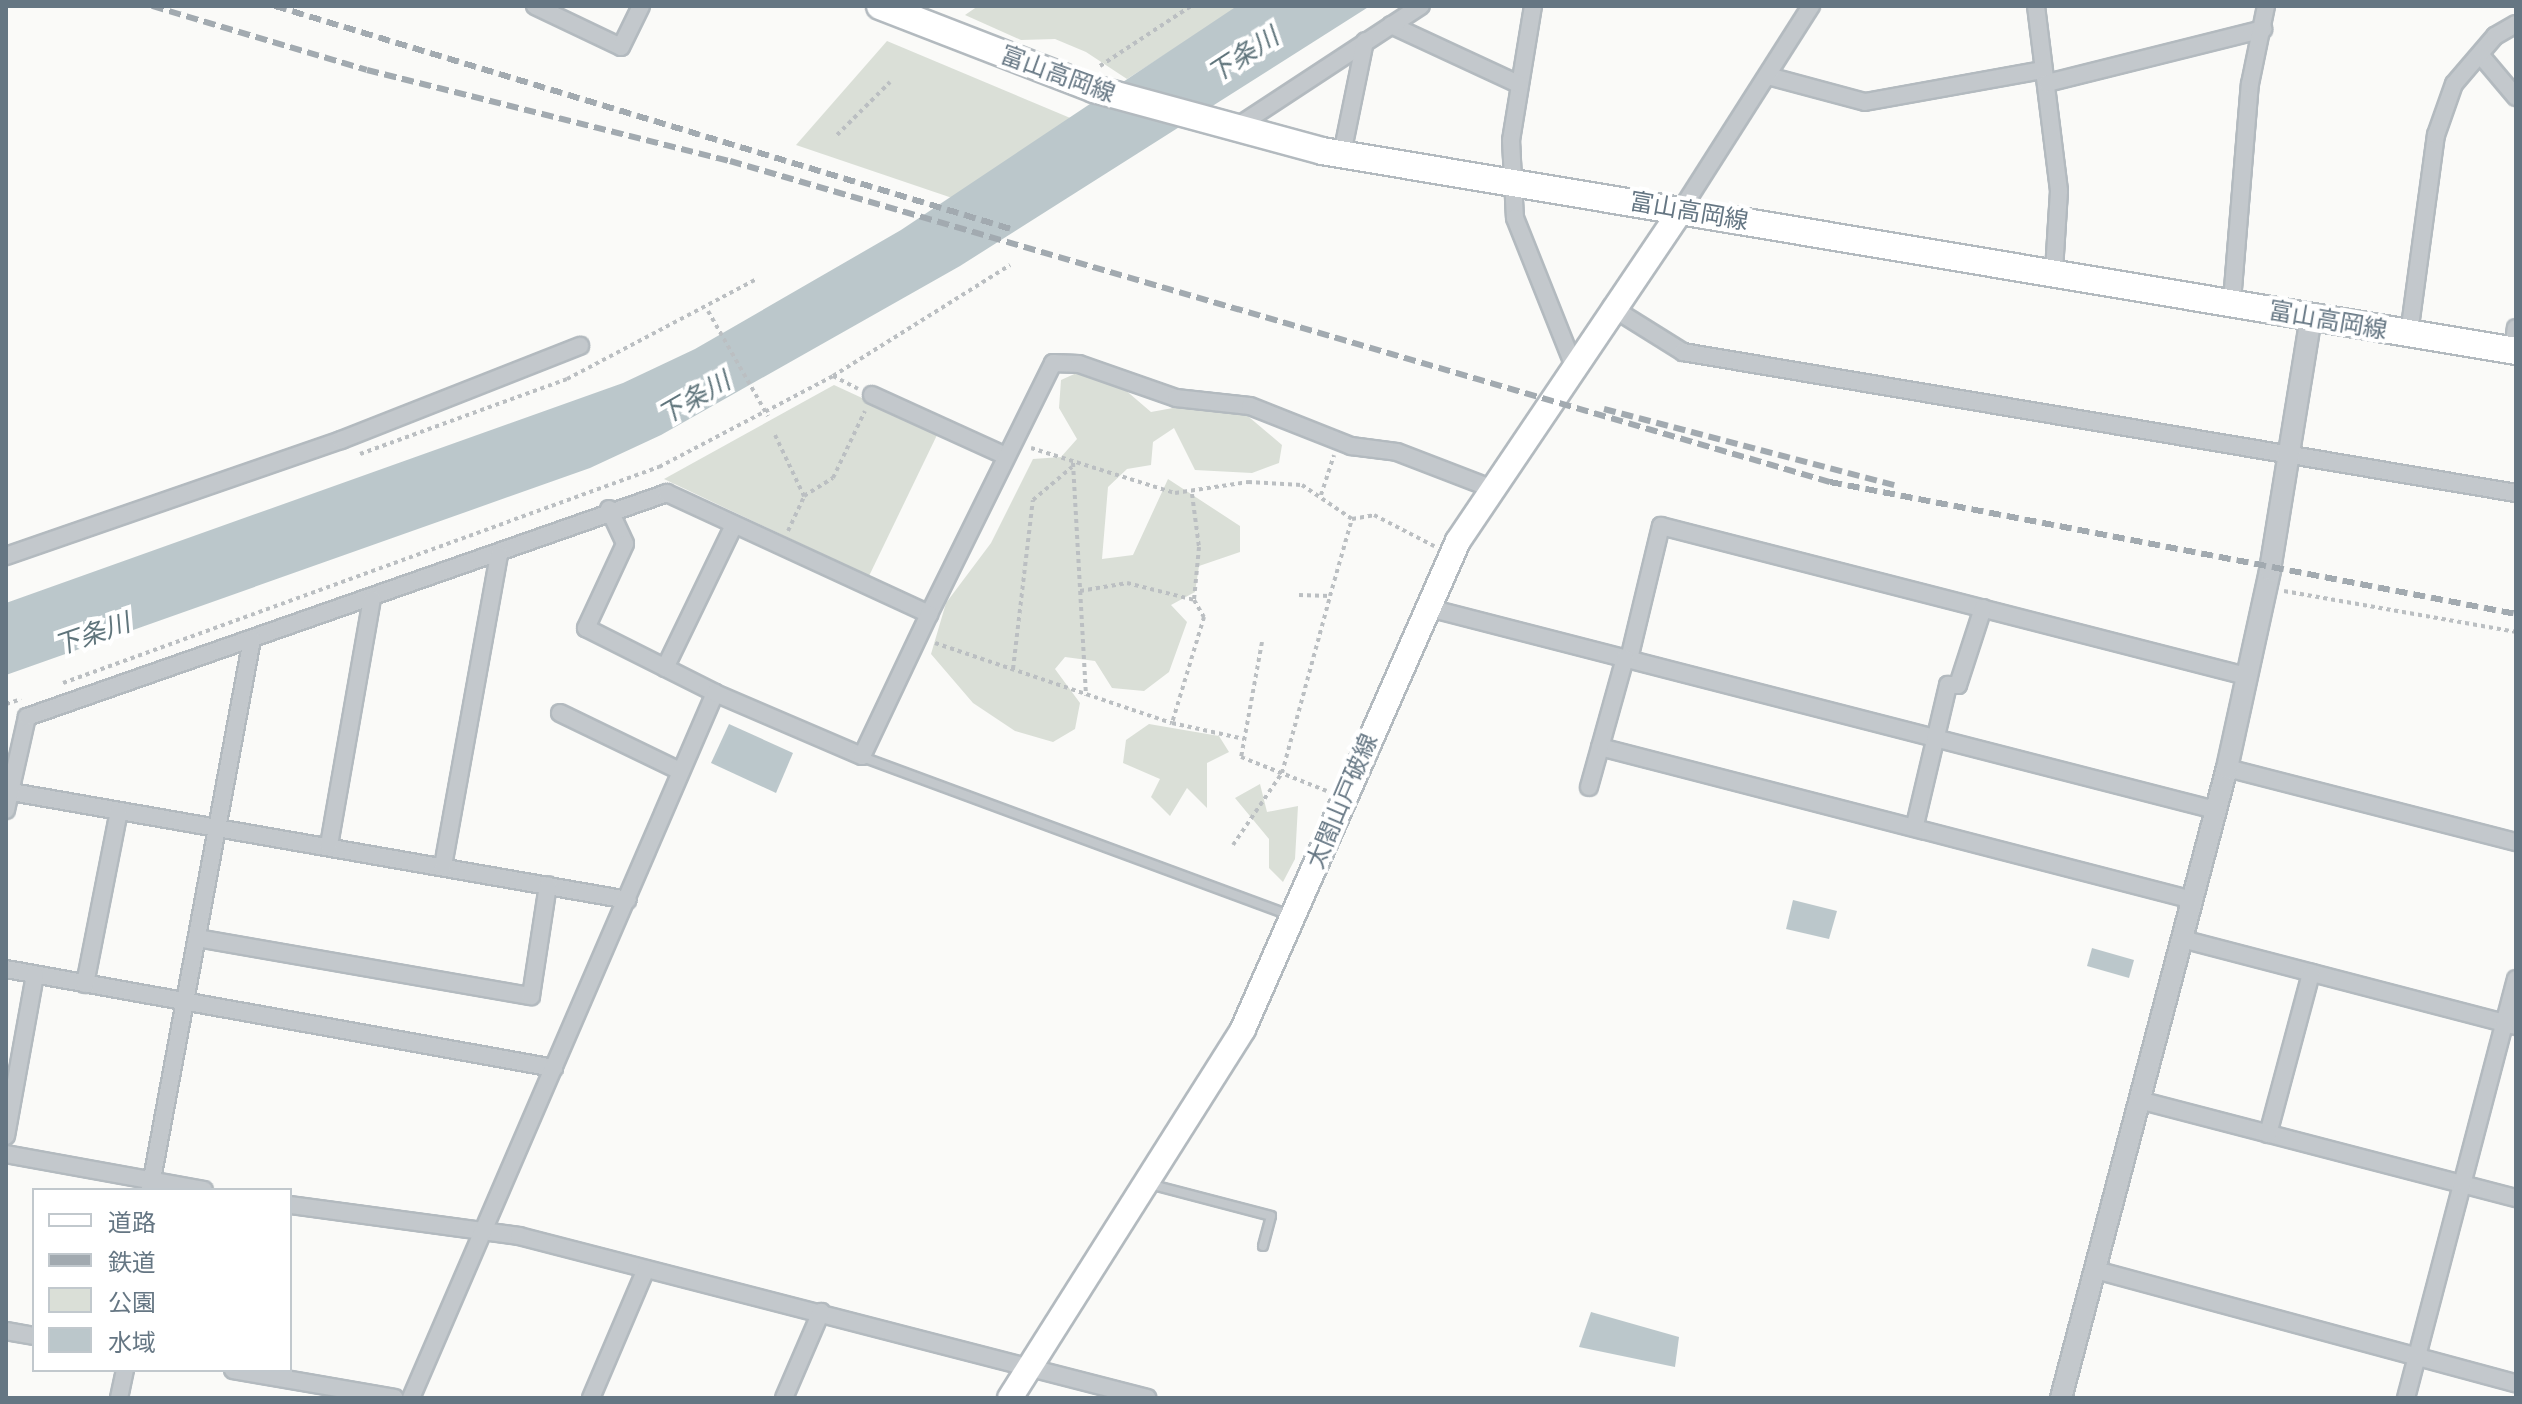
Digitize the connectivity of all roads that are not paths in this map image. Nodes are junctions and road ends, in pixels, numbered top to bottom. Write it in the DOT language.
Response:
graph roads {
  1 [pos="535,6"];
  2 [pos="641,6"];
  3 [pos="880,6"];
  4 [pos="1421,6"];
  5 [pos="1533,6"];
  6 [pos="1811,6"];
  7 [pos="2036,6"];
  8 [pos="2266,6"];
  9 [pos="2516,24"];
  10 [pos="1391,25"];
  11 [pos="2263,29"];
  12 [pos="1365,41"];
  13 [pos="2483,58"];
  14 [pos="1768,76"];
  15 [pos="2045,76"];
  16 [pos="1520,85"];
  17 [pos="2516,97"];
  18 [pos="1230,131"];
  19 [pos="1342,154"];
  20 [pos="1513,179"];
  21 [pos="1681,210"];
  22 [pos="2054,271"];
  23 [pos="2232,301"];
  24 [pos="1611,307"];
  25 [pos="2311,318"];
  26 [pos="2409,334"];
  27 [pos="2515,344"];
  28 [pos="580,346"];
  29 [pos="1573,364"];
  30 [pos="872,395"];
  31 [pos="1010,450"];
  32 [pos="2289,453"];
  33 [pos="1493,489"];
  34 [pos="2516,493"];
  35 [pos="609,509"];
  36 [pos="734,525"];
  37 [pos="499,555"];
  38 [pos="6,556"];
  39 [pos="372,599"];
  40 [pos="1425,607"];
  41 [pos="1983,608"];
  42 [pos="929,614"];
  43 [pos="252,639"];
  44 [pos="1627,658"];
  45 [pos="665,668"];
  46 [pos="2246,676"];
  47 [pos="715,693"];
  48 [pos="560,713"];
  49 [pos="1935,736"];
  50 [pos="1600,747"];
  51 [pos="862,756"];
  52 [pos="2227,768"];
  53 [pos="680,771"];
  54 [pos="1589,787"];
  55 [pos="8,792"];
  56 [pos="6,810"];
  57 [pos="2215,810"];
  58 [pos="119,811"];
  59 [pos="1915,825"];
  60 [pos="218,826"];
  61 [pos="2516,842"];
  62 [pos="329,845"];
  63 [pos="443,866"];
  64 [pos="548,885"];
  65 [pos="628,900"];
  66 [pos="2193,900"];
  67 [pos="1293,916"];
  68 [pos="197,938"];
  69 [pos="2182,939"];
  70 [pos="6,969"];
  71 [pos="2311,973"];
  72 [pos="35,975"];
  73 [pos="2516,979"];
  74 [pos="85,984"];
  75 [pos="184,1002"];
  76 [pos="2510,1024"];
  77 [pos="554,1068"];
  78 [pos="2139,1100"];
  79 [pos="2268,1134"];
  80 [pos="6,1136"];
  81 [pos="6,1154"];
  82 [pos="1144,1182"];
  83 [pos="2462,1184"];
  84 [pos="151,1185"];
  85 [pos="183,1188"];
  86 [pos="2516,1198"];
  87 [pos="292,1205"];
  88 [pos="479,1233"];
  89 [pos="1263,1246"];
  90 [pos="646,1269"];
  91 [pos="2096,1270"];
  92 [pos="821,1312"];
  93 [pos="6,1331"];
  94 [pos="32,1336"];
  95 [pos="2417,1358"];
  96 [pos="1029,1367"];
  97 [pos="125,1372"];
  98 [pos="245,1372"];
  99 [pos="2516,1383"];
  100 [pos="1112,1394"];
  101 [pos="119,1398"];
  102 [pos="395,1398"];
  103 [pos="411,1398"];
  104 [pos="591,1398"];
  105 [pos="784,1398"];
  106 [pos="1010,1398"];
  107 [pos="1147,1398"];
  108 [pos="2061,1398"];
  109 [pos="2406,1398"];
  1 -- 2 [label="street"];
  3 -- 18 [label="main road, 富山高岡線"];
  4 -- 10 [label="street"];
  5 -- 16 [label="street"];
  6 -- 14 [label="street"];
  7 -- 15 [label="street"];
  8 -- 11 [label="street"];
  9 -- 13 [label="street"];
  10 -- 12 [label="street"];
  10 -- 16 [label="street"];
  11 -- 15 [label="street"];
  11 -- 23 [label="street"];
  12 -- 18 [label="street"];
  12 -- 19 [label="street"];
  13 -- 17 [label="street"];
  13 -- 26 [label="street"];
  14 -- 15 [label="street"];
  14 -- 21 [label="street"];
  15 -- 22 [label="street"];
  16 -- 20 [label="street"];
  18 -- 19 [label="main road, 富山高岡線"];
  19 -- 20 [label="main road, 富山高岡線"];
  20 -- 21 [label="main road, 富山高岡線"];
  20 -- 29 [label="street"];
  21 -- 22 [label="main road, 富山高岡線"];
  21 -- 24 [label="main road, 太閤山戸破線"];
  22 -- 23 [label="main road, 富山高岡線"];
  23 -- 25 [label="main road, 富山高岡線"];
  24 -- 29 [label="main road, 太閤山戸破線"];
  24 -- 32 [label="street"];
  25 -- 26 [label="main road, 富山高岡線"];
  25 -- 32 [label="street"];
  26 -- 27 [label="main road, 富山高岡線"];
  28 -- 38 [label="street"];
  29 -- 33 [label="main road, 太閤山戸破線"];
  30 -- 31 [label="street"];
  31 -- 33 [label="street"];
  31 -- 42 [label="street"];
  32 -- 34 [label="street"];
  32 -- 46 [label="street"];
  33 -- 40 [label="main road, 太閤山戸破線"];
  35 -- 36 [label="street"];
  35 -- 37 [label="street"];
  35 -- 45 [label="street"];
  36 -- 42 [label="street"];
  36 -- 45 [label="street"];
  37 -- 39 [label="street"];
  37 -- 63 [label="street"];
  39 -- 43 [label="street"];
  39 -- 62 [label="street"];
  40 -- 44 [label="street"];
  40 -- 67 [label="main road, 太閤山戸破線"];
  41 -- 44 [label="street"];
  41 -- 46 [label="street"];
  41 -- 49 [label="street"];
  42 -- 51 [label="street"];
  43 -- 55 [label="street"];
  43 -- 60 [label="street"];
  44 -- 49 [label="street"];
  44 -- 50 [label="street"];
  45 -- 47 [label="street"];
  46 -- 52 [label="street"];
  47 -- 51 [label="street"];
  47 -- 53 [label="street"];
  48 -- 53 [label="street"];
  49 -- 57 [label="street"];
  49 -- 59 [label="street"];
  50 -- 54 [label="street"];
  50 -- 59 [label="street"];
  51 -- 67 [label="lane"];
  52 -- 57 [label="street"];
  52 -- 61 [label="street"];
  53 -- 65 [label="street"];
  55 -- 56 [label="street"];
  55 -- 58 [label="street"];
  57 -- 66 [label="street"];
  58 -- 60 [label="street"];
  58 -- 74 [label="street"];
  59 -- 66 [label="street"];
  60 -- 62 [label="street"];
  60 -- 68 [label="street"];
  62 -- 63 [label="street"];
  63 -- 64 [label="street"];
  64 -- 65 [label="street"];
  64 -- 68 [label="street"];
  65 -- 77 [label="street"];
  66 -- 69 [label="street"];
  67 -- 82 [label="main road, 太閤山戸破線"];
  68 -- 75 [label="street"];
  69 -- 71 [label="street"];
  69 -- 78 [label="street"];
  70 -- 72 [label="street"];
  71 -- 76 [label="street"];
  71 -- 79 [label="street"];
  72 -- 74 [label="street"];
  72 -- 80 [label="street"];
  73 -- 76 [label="street"];
  74 -- 75 [label="street"];
  75 -- 77 [label="street"];
  75 -- 84 [label="street"];
  76 -- 83 [label="street"];
  77 -- 88 [label="street"];
  78 -- 79 [label="street"];
  78 -- 91 [label="street"];
  79 -- 83 [label="street"];
  81 -- 84 [label="street"];
  82 -- 89 [label="lane"];
  82 -- 96 [label="main road, 太閤山戸破線"];
  83 -- 86 [label="street"];
  83 -- 95 [label="street"];
  84 -- 85 [label="street"];
  87 -- 88 [label="street"];
  88 -- 90 [label="street"];
  88 -- 103 [label="street"];
  90 -- 92 [label="street"];
  90 -- 104 [label="street"];
  91 -- 95 [label="street"];
  91 -- 108 [label="street"];
  92 -- 96 [label="street"];
  92 -- 105 [label="street"];
  93 -- 94 [label="street"];
  95 -- 99 [label="street"];
  95 -- 109 [label="street"];
  96 -- 100 [label="street"];
  96 -- 106 [label="main road, 太閤山戸破線"];
  97 -- 101 [label="street"];
  98 -- 102 [label="street"];
  100 -- 107 [label="street"];
}
